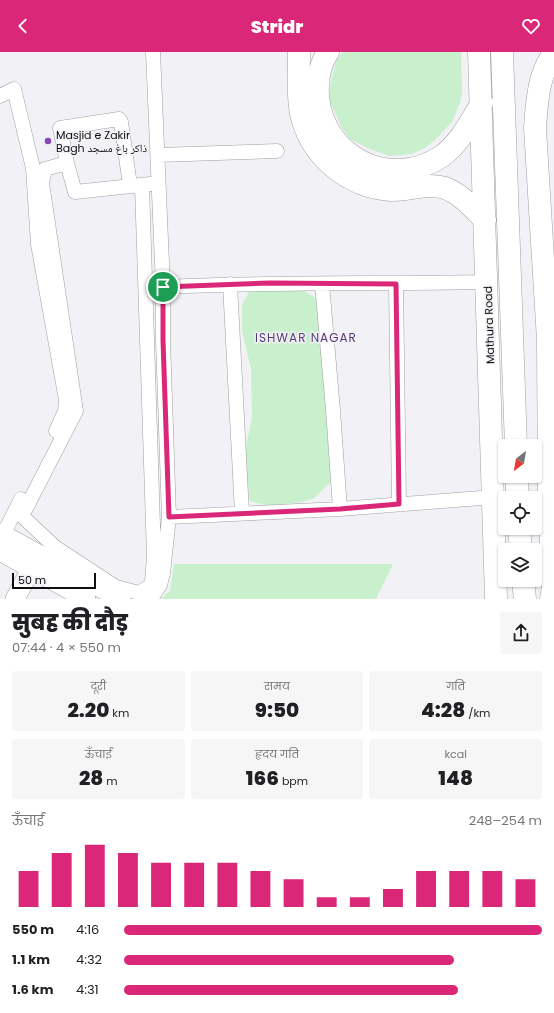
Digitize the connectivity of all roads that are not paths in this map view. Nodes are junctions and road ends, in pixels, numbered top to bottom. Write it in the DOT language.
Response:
graph roads {
  1 [pos="157,52"];
  2 [pos="299,52"];
  3 [pos="328,52"];
  4 [pos="479,52"];
  5 [pos="502,52"];
  6 [pos="554,53"];
  7 [pos="0,96"];
  8 [pos="482,103"];
  9 [pos="277,150"];
  10 [pos="158,155"];
  11 [pos="67,163"];
  12 [pos="158,183"];
  13 [pos="136,185"];
  14 [pos="485,220"];
  15 [pos="487,282"];
  16 [pos="230,284"];
  17 [pos="322,284"];
  18 [pos="396,284"];
  19 [pos="163,287"];
  20 [pos="516,439"];
  21 [pos="494,497"];
  22 [pos="399,504"];
  23 [pos="340,509"];
  24 [pos="242,513"];
  25 [pos="169,517"];
  26 [pos="1,540"];
  27 [pos="36,561"];
  28 [pos="524,587"];
  29 [pos="15,599"];
  30 [pos="86,599"];
  31 [pos="122,599"];
  32 [pos="151,599"];
  33 [pos="496,599"];
  34 [pos="525,599"];
  35 [pos="551,599"];
  1 -- 10 [label="street"];
  2 -- 14 [label="highway"];
  3 -- 8 [label="highway"];
  4 -- 8 [label="highway, Mathura Road"];
  5 -- 20 [label="highway, Mathura Road"];
  6 -- 35 [label="highway"];
  7 -- 26 [label="street"];
  8 -- 14 [label="highway, Mathura Road"];
  9 -- 10 [label="street"];
  10 -- 12 [label="street"];
  11 -- 13 [label="street"];
  11 -- 13 [label="street"];
  11 -- 13 [label="street"];
  12 -- 13 [label="street"];
  12 -- 19 [label="street"];
  14 -- 15 [label="highway, Mathura Road"];
  15 -- 18 [label="street"];
  15 -- 21 [label="highway, Mathura Road"];
  16 -- 17 [label="street"];
  16 -- 19 [label="street"];
  16 -- 24 [label="street"];
  17 -- 18 [label="street"];
  17 -- 23 [label="street"];
  18 -- 22 [label="street"];
  19 -- 25 [label="street"];
  21 -- 22 [label="street"];
  21 -- 33 [label="highway, Mathura Road"];
  22 -- 23 [label="street"];
  23 -- 24 [label="street"];
  24 -- 25 [label="street"];
  25 -- 32 [label="street"];
  26 -- 27 [label="main road"];
  27 -- 29 [label="main road"];
  27 -- 30 [label="main road"];
  27 -- 31 [label="main road"];
  28 -- 34 [label="highway"];
}
